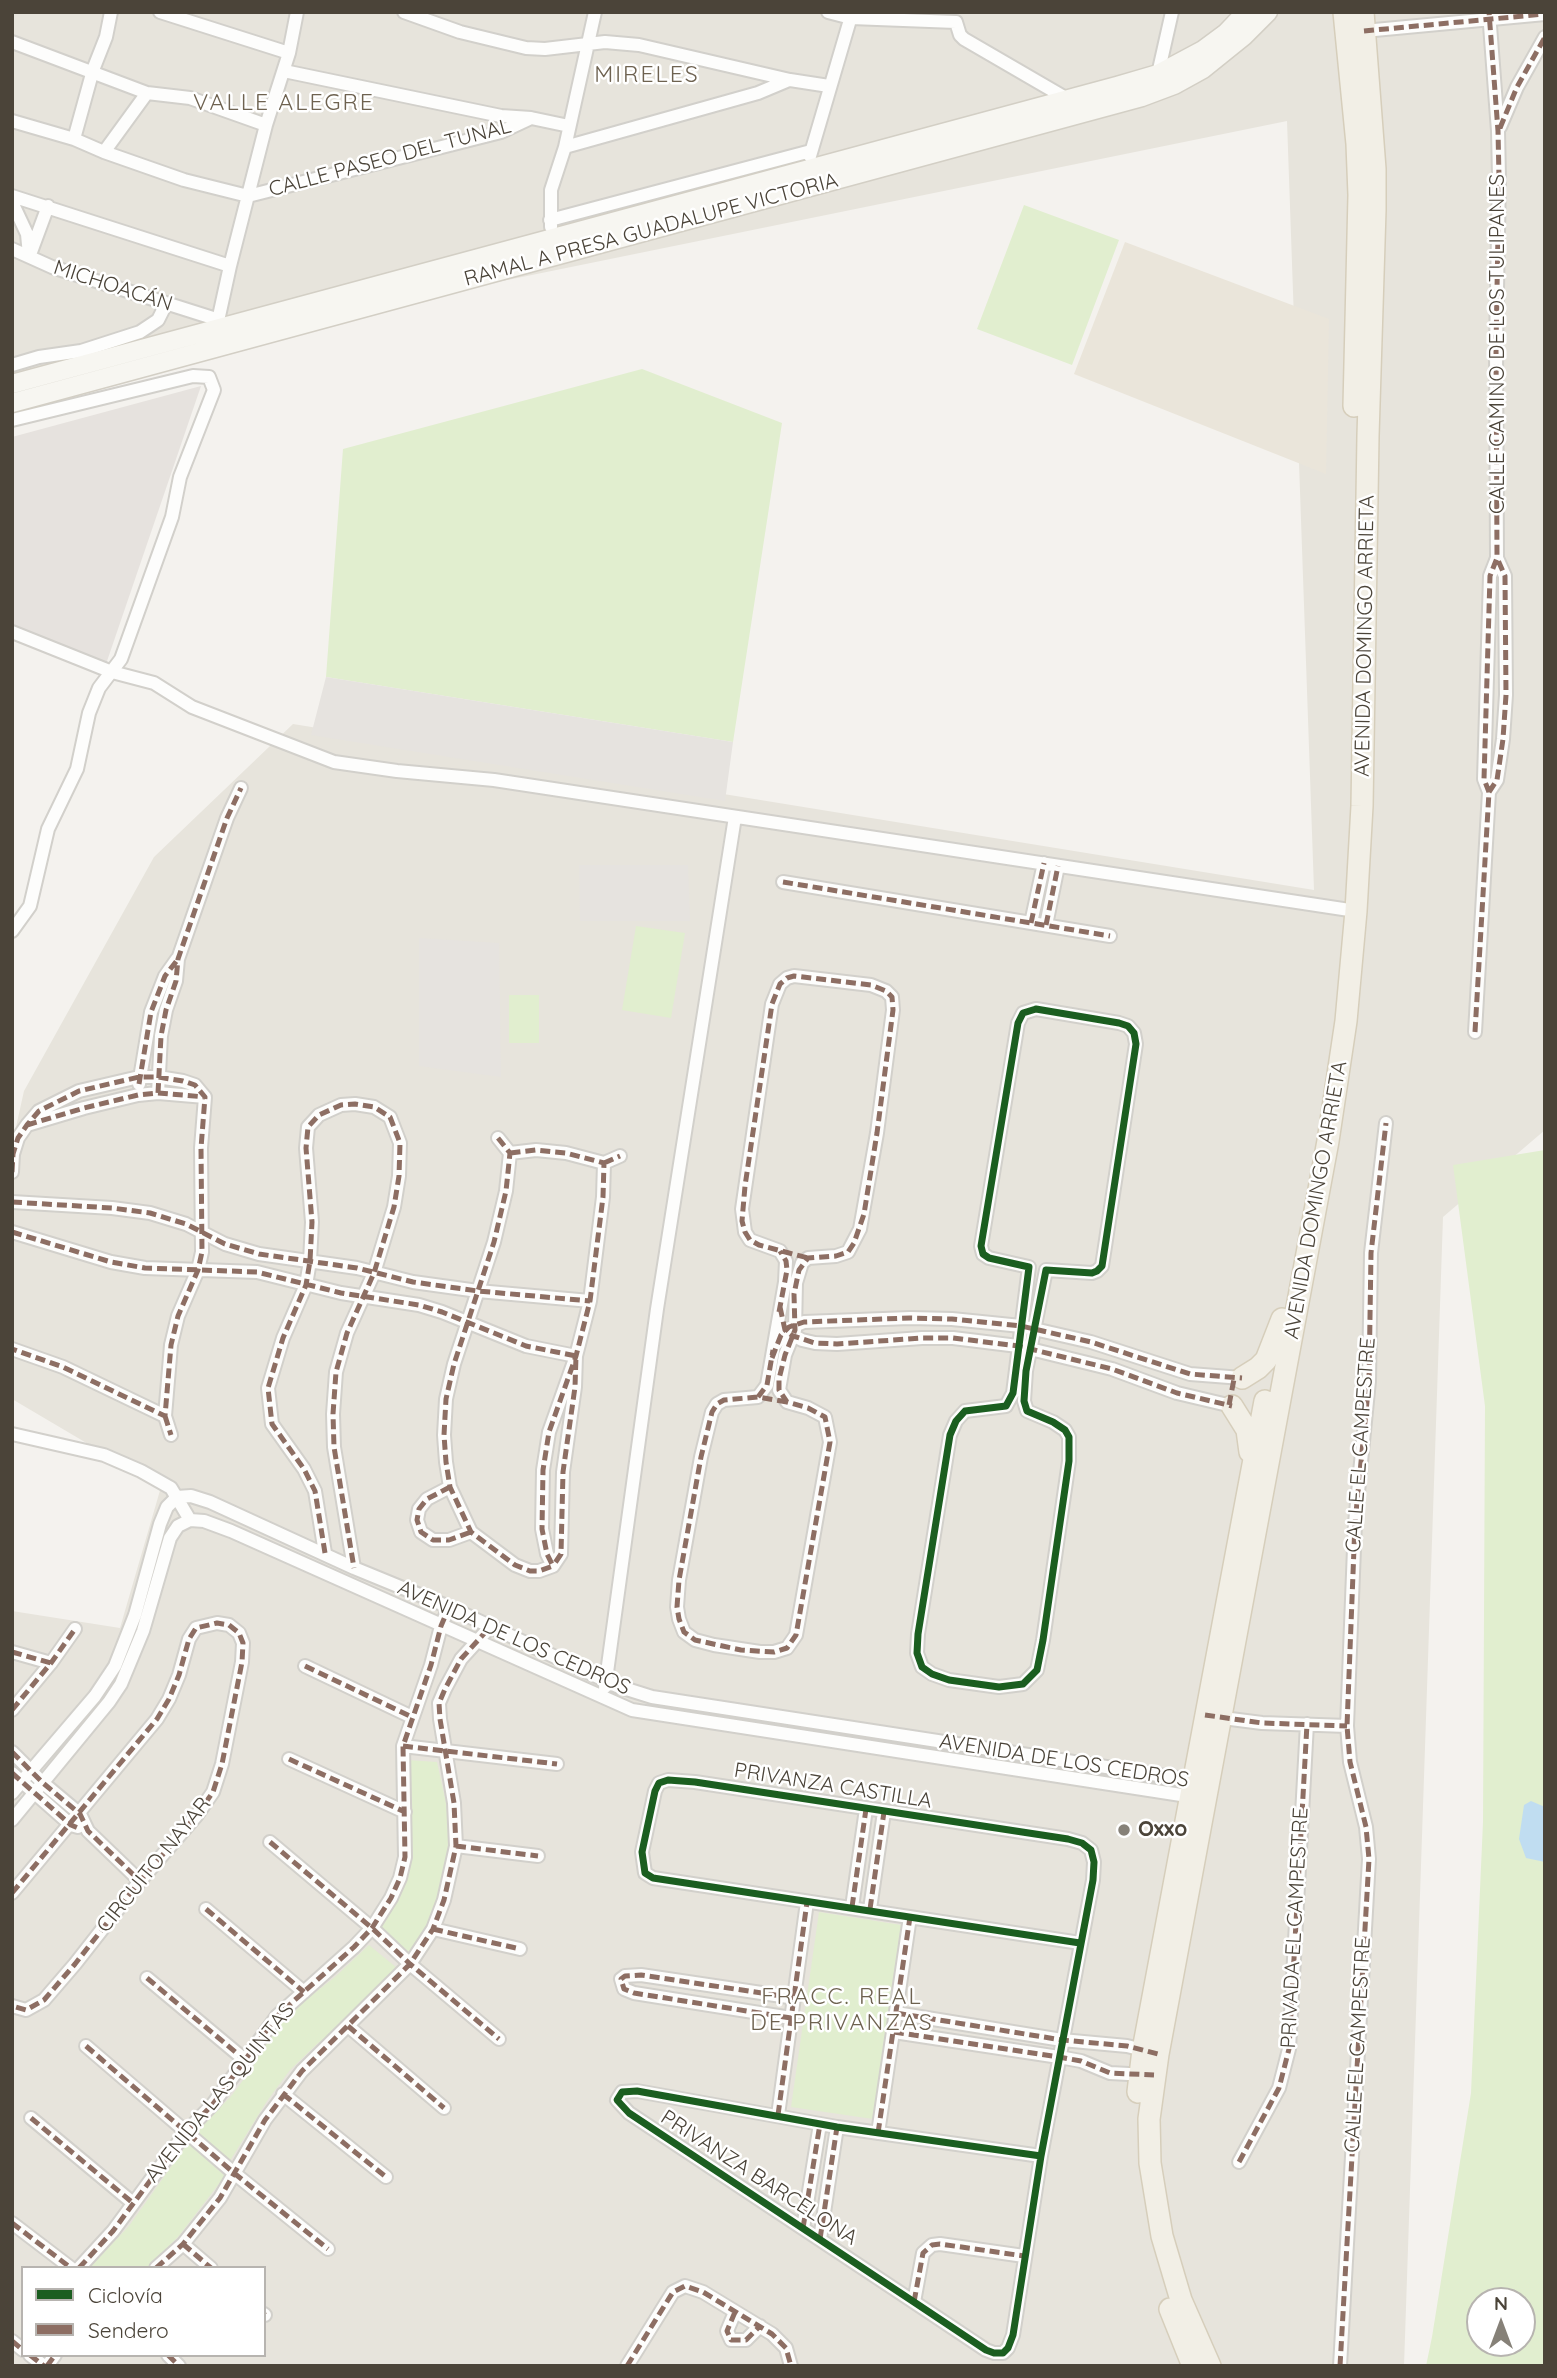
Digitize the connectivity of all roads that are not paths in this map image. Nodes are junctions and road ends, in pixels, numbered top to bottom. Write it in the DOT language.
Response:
graph roads {
  1 [pos="111,12"];
  2 [pos="160,12"];
  3 [pos="297,12"];
  4 [pos="404,12"];
  5 [pos="595,12"];
  6 [pos="828,12"];
  7 [pos="1172,12"];
  8 [pos="1246,12"];
  9 [pos="1268,12"];
  10 [pos="1545,14"];
  11 [pos="851,15"];
  12 [pos="1489,16"];
  13 [pos="933,17"];
  14 [pos="956,17"];
  15 [pos="1354,22"];
  16 [pos="1545,37"];
  17 [pos="12,42"];
  18 [pos="586,46"];
  19 [pos="289,53"];
  20 [pos="93,71"];
  21 [pos="284,71"];
  22 [pos="1158,74"];
  23 [pos="790,80"];
  24 [pos="829,86"];
  25 [pos="147,93"];
  26 [pos="1071,108"];
  27 [pos="531,118"];
  28 [pos="12,121"];
  29 [pos="266,125"];
  30 [pos="569,126"];
  31 [pos="1498,131"];
  32 [pos="74,139"];
  33 [pos="565,147"];
  34 [pos="811,151"];
  35 [pos="104,152"];
  36 [pos="806,171"];
  37 [pos="723,174"];
  38 [pos="12,196"];
  39 [pos="248,196"];
  40 [pos="729,200"];
  41 [pos="12,202"];
  42 [pos="48,206"];
  43 [pos="550,220"];
  44 [pos="552,238"];
  45 [pos="12,249"];
  46 [pos="29,256"];
  47 [pos="230,266"];
  48 [pos="166,304"];
  49 [pos="216,325"];
  50 [pos="12,365"];
  51 [pos="12,384"];
  52 [pos="12,403"];
  53 [pos="12,420"];
  54 [pos="1497,558"];
  55 [pos="12,632"];
  56 [pos="112,671"];
  57 [pos="241,788"];
  58 [pos="1489,792"];
  59 [pos="735,817"];
  60 [pos="1044,863"];
  61 [pos="1058,866"];
  62 [pos="783,882"];
  63 [pos="1349,910"];
  64 [pos="1031,923"];
  65 [pos="1046,925"];
  66 [pos="12,931"];
  67 [pos="1110,936"];
  68 [pos="178,959"];
  69 [pos="1475,1032"];
  70 [pos="139,1077"];
  71 [pos="158,1077"];
  72 [pos="158,1093"];
  73 [pos="138,1095"];
  74 [pos="205,1097"];
  75 [pos="1386,1123"];
  76 [pos="27,1125"];
  77 [pos="498,1138"];
  78 [pos="1322,1140"];
  79 [pos="510,1153"];
  80 [pos="620,1156"];
  81 [pos="604,1163"];
  82 [pos="12,1172"];
  83 [pos="12,1202"];
  84 [pos="12,1231"];
  85 [pos="203,1233"];
  86 [pos="310,1261"];
  87 [pos="198,1270"];
  88 [pos="374,1273"];
  89 [pos="306,1285"];
  90 [pos="478,1291"];
  91 [pos="362,1296"];
  92 [pos="590,1301"];
  93 [pos="780,1307"];
  94 [pos="1282,1319"];
  95 [pos="468,1323"];
  96 [pos="1028,1328"];
  97 [pos="791,1330"];
  98 [pos="1024,1347"];
  99 [pos="12,1349"];
  100 [pos="576,1356"];
  101 [pos="772,1358"];
  102 [pos="1238,1378"];
  103 [pos="1274,1395"];
  104 [pos="1231,1406"];
  105 [pos="165,1416"];
  106 [pos="12,1434"];
  107 [pos="171,1434"];
  108 [pos="1251,1468"];
  109 [pos="450,1487"];
  110 [pos="340,1488"];
  111 [pos="315,1493"];
  112 [pos="177,1497"];
  113 [pos="190,1520"];
  114 [pos="471,1532"];
  115 [pos="325,1553"];
  116 [pos="553,1566"];
  117 [pos="354,1568"];
  118 [pos="449,1607"];
  119 [pos="441,1626"];
  120 [pos="491,1626"];
  121 [pos="75,1629"];
  122 [pos="478,1642"];
  123 [pos="12,1653"];
  124 [pos="51,1663"];
  125 [pos="305,1666"];
  126 [pos="426,1679"];
  127 [pos="606,1680"];
  128 [pos="445,1689"];
  129 [pos="603,1697"];
  130 [pos="12,1710"];
  131 [pos="1212,1716"];
  132 [pos="412,1717"];
  133 [pos="1307,1724"];
  134 [pos="1347,1726"];
  135 [pos="403,1746"];
  136 [pos="446,1751"];
  137 [pos="12,1752"];
  138 [pos="289,1759"];
  139 [pos="557,1764"];
  140 [pos="22,1775"];
  141 [pos="39,1788"];
  142 [pos="1199,1789"];
  143 [pos="12,1793"];
  144 [pos="866,1809"];
  145 [pos="405,1812"];
  146 [pos="884,1812"];
  147 [pos="80,1814"];
  148 [pos="12,1820"];
  149 [pos="71,1825"];
  150 [pos="88,1831"];
  151 [pos="270,1842"];
  152 [pos="456,1846"];
  153 [pos="538,1856"];
  154 [pos="140,1881"];
  155 [pos="12,1893"];
  156 [pos="807,1902"];
  157 [pos="852,1907"];
  158 [pos="206,1909"];
  159 [pos="870,1909"];
  160 [pos="910,1917"];
  161 [pos="372,1928"];
  162 [pos="433,1929"];
  163 [pos="1080,1943"];
  164 [pos="520,1949"];
  165 [pos="410,1964"];
  166 [pos="147,1978"];
  167 [pos="303,1992"];
  168 [pos="795,1998"];
  169 [pos="12,2006"];
  170 [pos="896,2014"];
  171 [pos="791,2018"];
  172 [pos="348,2026"];
  173 [pos="894,2032"];
  174 [pos="499,2039"];
  175 [pos="1062,2040"];
  176 [pos="1097,2044"];
  177 [pos="86,2046"];
  178 [pos="1150,2052"];
  179 [pos="1059,2056"];
  180 [pos="245,2060"];
  181 [pos="1093,2066"];
  182 [pos="1147,2075"];
  183 [pos="283,2094"];
  184 [pos="444,2108"];
  185 [pos="778,2115"];
  186 [pos="31,2118"];
  187 [pos="820,2124"];
  188 [pos="837,2127"];
  189 [pos="186,2132"];
  190 [pos="878,2133"];
  191 [pos="1041,2156"];
  192 [pos="1239,2162"];
  193 [pos="234,2173"];
  194 [pos="386,2177"];
  195 [pos="133,2203"];
  196 [pos="12,2222"];
  197 [pos="803,2228"];
  198 [pos="820,2239"];
  199 [pos="183,2244"];
  200 [pos="328,2249"];
  201 [pos="1024,2256"];
  202 [pos="68,2266"];
  203 [pos="81,2266"];
  204 [pos="158,2266"];
  205 [pos="209,2266"];
  206 [pos="914,2302"];
  207 [pos="735,2312"];
  208 [pos="760,2326"];
  209 [pos="1003,2353"];
  210 [pos="626,2366"];
  211 [pos="791,2366"];
  212 [pos="1193,2366"];
  213 [pos="1210,2366"];
  214 [pos="1340,2366"];
  1 -- 20 [label="street"];
  2 -- 19 [label="street"];
  3 -- 19 [label="street"];
  4 -- 18 [label="street"];
  5 -- 18 [label="street"];
  6 -- 11 [label="street"];
  7 -- 22 [label="street"];
  8 -- 22 [label="main road, RAMAL A PRESA GUADALUPE VICTORIA"];
  9 -- 26 [label="main road, RAMAL A PRESA GUADALUPE VICTORIA"];
  10 -- 12 [label="street"];
  11 -- 13 [label="street"];
  11 -- 24 [label="street"];
  12 -- 15 [label="street"];
  12 -- 31 [label="street, CALLE CAMINO DE LOS TULIPANES"];
  13 -- 14 [label="street"];
  14 -- 26 [label="street"];
  15 -- 63 [label="main road, AVENIDA DOMINGO ARRIETA"];
  16 -- 31 [label="street, CALLE CAMINO DE LOS TULIPANES"];
  17 -- 20 [label="street"];
  18 -- 23 [label="street"];
  18 -- 30 [label="street"];
  19 -- 21 [label="street"];
  20 -- 25 [label="street"];
  20 -- 32 [label="street"];
  21 -- 27 [label="street"];
  21 -- 29 [label="street"];
  22 -- 26 [label="main road, RAMAL A PRESA GUADALUPE VICTORIA"];
  23 -- 24 [label="street"];
  23 -- 33 [label="street"];
  24 -- 34 [label="street"];
  25 -- 29 [label="street"];
  25 -- 35 [label="street"];
  26 -- 36 [label="main road, RAMAL A PRESA GUADALUPE VICTORIA"];
  26 -- 40 [label="main road, RAMAL A PRESA GUADALUPE VICTORIA"];
  27 -- 30 [label="street"];
  27 -- 39 [label="street, CALLE PASEO DEL TUNAL"];
  28 -- 32 [label="street"];
  29 -- 39 [label="street"];
  30 -- 33 [label="street"];
  31 -- 54 [label="street, CALLE CAMINO DE LOS TULIPANES"];
  32 -- 35 [label="street"];
  33 -- 43 [label="street"];
  34 -- 36 [label="street"];
  34 -- 37 [label="street"];
  35 -- 39 [label="street"];
  36 -- 40 [label="main road, RAMAL A PRESA GUADALUPE VICTORIA"];
  37 -- 40 [label="street"];
  37 -- 43 [label="street"];
  38 -- 42 [label="street"];
  39 -- 47 [label="street"];
  40 -- 44 [label="main road, RAMAL A PRESA GUADALUPE VICTORIA"];
  40 -- 52 [label="main road, RAMAL A PRESA GUADALUPE VICTORIA"];
  41 -- 46 [label="street"];
  42 -- 46 [label="street"];
  42 -- 47 [label="street"];
  43 -- 44 [label="street"];
  44 -- 49 [label="main road, RAMAL A PRESA GUADALUPE VICTORIA"];
  45 -- 46 [label="street, MICHOACÁN"];
  46 -- 48 [label="street, MICHOACÁN"];
  47 -- 49 [label="street"];
  48 -- 49 [label="street, MICHOACÁN"];
  48 -- 50 [label="street"];
  49 -- 51 [label="main road, RAMAL A PRESA GUADALUPE VICTORIA"];
  53 -- 56 [label="street"];
  54 -- 58 [label="street, CALLE CAMINO DE LOS TULIPANES"];
  54 -- 58 [label="street, CALLE CAMINO DE LOS TULIPANES"];
  55 -- 56 [label="street"];
  56 -- 59 [label="street"];
  56 -- 66 [label="street"];
  57 -- 68 [label="street"];
  58 -- 69 [label="street, CALLE CAMINO DE LOS TULIPANES"];
  59 -- 60 [label="street"];
  59 -- 127 [label="street"];
  60 -- 61 [label="street"];
  60 -- 64 [label="street"];
  61 -- 63 [label="street"];
  61 -- 65 [label="street"];
  62 -- 64 [label="street"];
  63 -- 78 [label="main road, AVENIDA DOMINGO ARRIETA"];
  64 -- 65 [label="street"];
  65 -- 67 [label="street"];
  68 -- 70 [label="street"];
  68 -- 71 [label="street"];
  70 -- 71 [label="street"];
  70 -- 73 [label="street"];
  70 -- 76 [label="street"];
  71 -- 72 [label="street"];
  71 -- 74 [label="street"];
  72 -- 73 [label="street"];
  72 -- 74 [label="street"];
  73 -- 76 [label="street"];
  74 -- 85 [label="street"];
  75 -- 134 [label="street, CALLE EL CAMPESTRE"];
  76 -- 82 [label="street"];
  77 -- 79 [label="street"];
  78 -- 94 [label="main road, AVENIDA DOMINGO ARRIETA"];
  78 -- 103 [label="main road, AVENIDA DOMINGO ARRIETA"];
  79 -- 81 [label="street"];
  79 -- 90 [label="street"];
  80 -- 81 [label="street"];
  81 -- 92 [label="street"];
  83 -- 85 [label="street"];
  84 -- 87 [label="street"];
  85 -- 86 [label="street"];
  85 -- 87 [label="street"];
  86 -- 88 [label="street"];
  86 -- 88 [label="street"];
  86 -- 89 [label="street"];
  87 -- 89 [label="street"];
  87 -- 105 [label="street"];
  88 -- 90 [label="street"];
  88 -- 91 [label="street"];
  89 -- 91 [label="street"];
  89 -- 111 [label="street"];
  90 -- 92 [label="street"];
  90 -- 95 [label="street"];
  91 -- 95 [label="street"];
  91 -- 110 [label="street"];
  92 -- 100 [label="street"];
  93 -- 97 [label="street"];
  93 -- 97 [label="street"];
  93 -- 101 [label="street"];
  94 -- 102 [label="main road"];
  94 -- 103 [label="main road, AVENIDA DOMINGO ARRIETA"];
  95 -- 100 [label="street"];
  95 -- 109 [label="street"];
  96 -- 96 [label="street"];
  96 -- 97 [label="street"];
  96 -- 98 [label="street"];
  96 -- 102 [label="street"];
  97 -- 98 [label="street"];
  97 -- 101 [label="street"];
  97 -- 101 [label="street"];
  98 -- 98 [label="street"];
  98 -- 104 [label="street"];
  99 -- 105 [label="street"];
  100 -- 116 [label="street"];
  100 -- 116 [label="street"];
  102 -- 103 [label="main road"];
  102 -- 104 [label="street"];
  103 -- 104 [label="main road"];
  103 -- 108 [label="main road, AVENIDA DOMINGO ARRIETA"];
  103 -- 131 [label="main road, AVENIDA DOMINGO ARRIETA"];
  104 -- 108 [label="main road"];
  105 -- 107 [label="street"];
  106 -- 112 [label="street"];
  108 -- 131 [label="main road, AVENIDA DOMINGO ARRIETA"];
  109 -- 114 [label="street"];
  109 -- 114 [label="street"];
  110 -- 111 [label="street"];
  110 -- 117 [label="street"];
  111 -- 115 [label="street"];
  112 -- 113 [label="street"];
  112 -- 115 [label="street, AVENIDA DE LOS CEDROS"];
  112 -- 140 [label="street"];
  113 -- 119 [label="street, AVENIDA DE LOS CEDROS"];
  113 -- 141 [label="street"];
  114 -- 116 [label="street"];
  115 -- 117 [label="street, AVENIDA DE LOS CEDROS"];
  117 -- 118 [label="street, AVENIDA DE LOS CEDROS"];
  118 -- 119 [label="street, AVENIDA LAS QUINTAS"];
  118 -- 120 [label="street, AVENIDA DE LOS CEDROS"];
  119 -- 122 [label="street, AVENIDA DE LOS CEDROS"];
  119 -- 126 [label="street, AVENIDA LAS QUINTAS"];
  120 -- 122 [label="street"];
  120 -- 127 [label="street, AVENIDA DE LOS CEDROS"];
  121 -- 124 [label="street"];
  122 -- 128 [label="street"];
  122 -- 129 [label="street, AVENIDA DE LOS CEDROS"];
  123 -- 124 [label="street"];
  124 -- 130 [label="street"];
  125 -- 132 [label="street"];
  126 -- 128 [label="street"];
  126 -- 132 [label="street, AVENIDA LAS QUINTAS"];
  127 -- 129 [label="street"];
  127 -- 142 [label="street, AVENIDA DE LOS CEDROS"];
  128 -- 136 [label="street"];
  129 -- 142 [label="street, AVENIDA DE LOS CEDROS"];
  131 -- 133 [label="street"];
  131 -- 142 [label="main road, AVENIDA DOMINGO ARRIETA"];
  132 -- 135 [label="street, AVENIDA LAS QUINTAS"];
  133 -- 134 [label="street"];
  133 -- 192 [label="street, PRIVADA EL CAMPESTRE"];
  134 -- 214 [label="street, CALLE EL CAMPESTRE"];
  135 -- 136 [label="street"];
  135 -- 145 [label="street, AVENIDA LAS QUINTAS"];
  136 -- 139 [label="street"];
  136 -- 152 [label="street"];
  137 -- 140 [label="street"];
  138 -- 145 [label="street"];
  140 -- 141 [label="street"];
  140 -- 143 [label="street"];
  141 -- 147 [label="street"];
  141 -- 148 [label="street"];
  141 -- 149 [label="street"];
  142 -- 178 [label="main road, AVENIDA DOMINGO ARRIETA"];
  144 -- 146 [label="street, PRIVANZA CASTILLA"];
  144 -- 156 [label="street, PRIVANZA CASTILLA"];
  144 -- 157 [label="street"];
  145 -- 161 [label="street, AVENIDA LAS QUINTAS"];
  146 -- 159 [label="street"];
  146 -- 163 [label="street, PRIVANZA CASTILLA"];
  147 -- 149 [label="street, CIRCUITO NAYAR"];
  147 -- 150 [label="street"];
  147 -- 154 [label="street, CIRCUITO NAYAR"];
  149 -- 150 [label="street"];
  149 -- 155 [label="street, CIRCUITO NAYAR"];
  150 -- 154 [label="street"];
  151 -- 161 [label="street"];
  152 -- 153 [label="street"];
  152 -- 162 [label="street"];
  154 -- 169 [label="street, CIRCUITO NAYAR"];
  156 -- 157 [label="street, PRIVANZA CASTILLA"];
  156 -- 168 [label="street"];
  157 -- 159 [label="street, PRIVANZA CASTILLA"];
  158 -- 167 [label="street"];
  159 -- 160 [label="street, PRIVANZA CASTILLA"];
  160 -- 163 [label="street, PRIVANZA CASTILLA"];
  160 -- 170 [label="street"];
  161 -- 165 [label="street"];
  161 -- 167 [label="street, AVENIDA LAS QUINTAS"];
  162 -- 164 [label="street"];
  162 -- 165 [label="street"];
  163 -- 175 [label="street, PRIVANZA CASTILLA"];
  165 -- 172 [label="street"];
  165 -- 174 [label="street"];
  166 -- 180 [label="street"];
  167 -- 180 [label="street, AVENIDA LAS QUINTAS"];
  168 -- 171 [label="street"];
  168 -- 171 [label="street"];
  170 -- 173 [label="street"];
  170 -- 175 [label="street"];
  171 -- 185 [label="street"];
  172 -- 183 [label="street"];
  172 -- 184 [label="street"];
  173 -- 179 [label="street"];
  173 -- 190 [label="street"];
  175 -- 176 [label="street"];
  175 -- 179 [label="street, PRIVANZA CASTILLA"];
  176 -- 178 [label="street"];
  176 -- 181 [label="street"];
  177 -- 189 [label="street"];
  178 -- 182 [label="main road, AVENIDA DOMINGO ARRIETA"];
  179 -- 181 [label="street"];
  179 -- 191 [label="street, PRIVANZA CASTILLA"];
  180 -- 189 [label="street, AVENIDA LAS QUINTAS"];
  181 -- 182 [label="street"];
  182 -- 212 [label="main road, AVENIDA DOMINGO ARRIETA"];
  182 -- 213 [label="main road, AVENIDA DOMINGO ARRIETA"];
  183 -- 193 [label="street"];
  183 -- 194 [label="street"];
  185 -- 187 [label="street, PRIVANZA BARCELONA"];
  185 -- 197 [label="street, PRIVANZA BARCELONA"];
  186 -- 195 [label="street"];
  187 -- 188 [label="street, PRIVANZA BARCELONA"];
  187 -- 197 [label="street"];
  188 -- 190 [label="street, PRIVANZA BARCELONA"];
  188 -- 198 [label="street"];
  189 -- 193 [label="street"];
  189 -- 195 [label="street, AVENIDA LAS QUINTAS"];
  190 -- 191 [label="street, PRIVANZA BARCELONA"];
  191 -- 201 [label="street, PRIVANZA CASTILLA"];
  193 -- 199 [label="street"];
  193 -- 200 [label="street"];
  195 -- 203 [label="street, AVENIDA LAS QUINTAS"];
  196 -- 202 [label="street"];
  197 -- 198 [label="street, PRIVANZA BARCELONA"];
  198 -- 206 [label="street, PRIVANZA BARCELONA"];
  199 -- 204 [label="street"];
  199 -- 205 [label="street"];
  201 -- 206 [label="street"];
  201 -- 209 [label="street, PRIVANZA CASTILLA"];
  206 -- 209 [label="street, PRIVANZA BARCELONA"];
  207 -- 208 [label="street"];
  207 -- 208 [label="street"];
  207 -- 210 [label="street"];
  208 -- 211 [label="street"];
}
